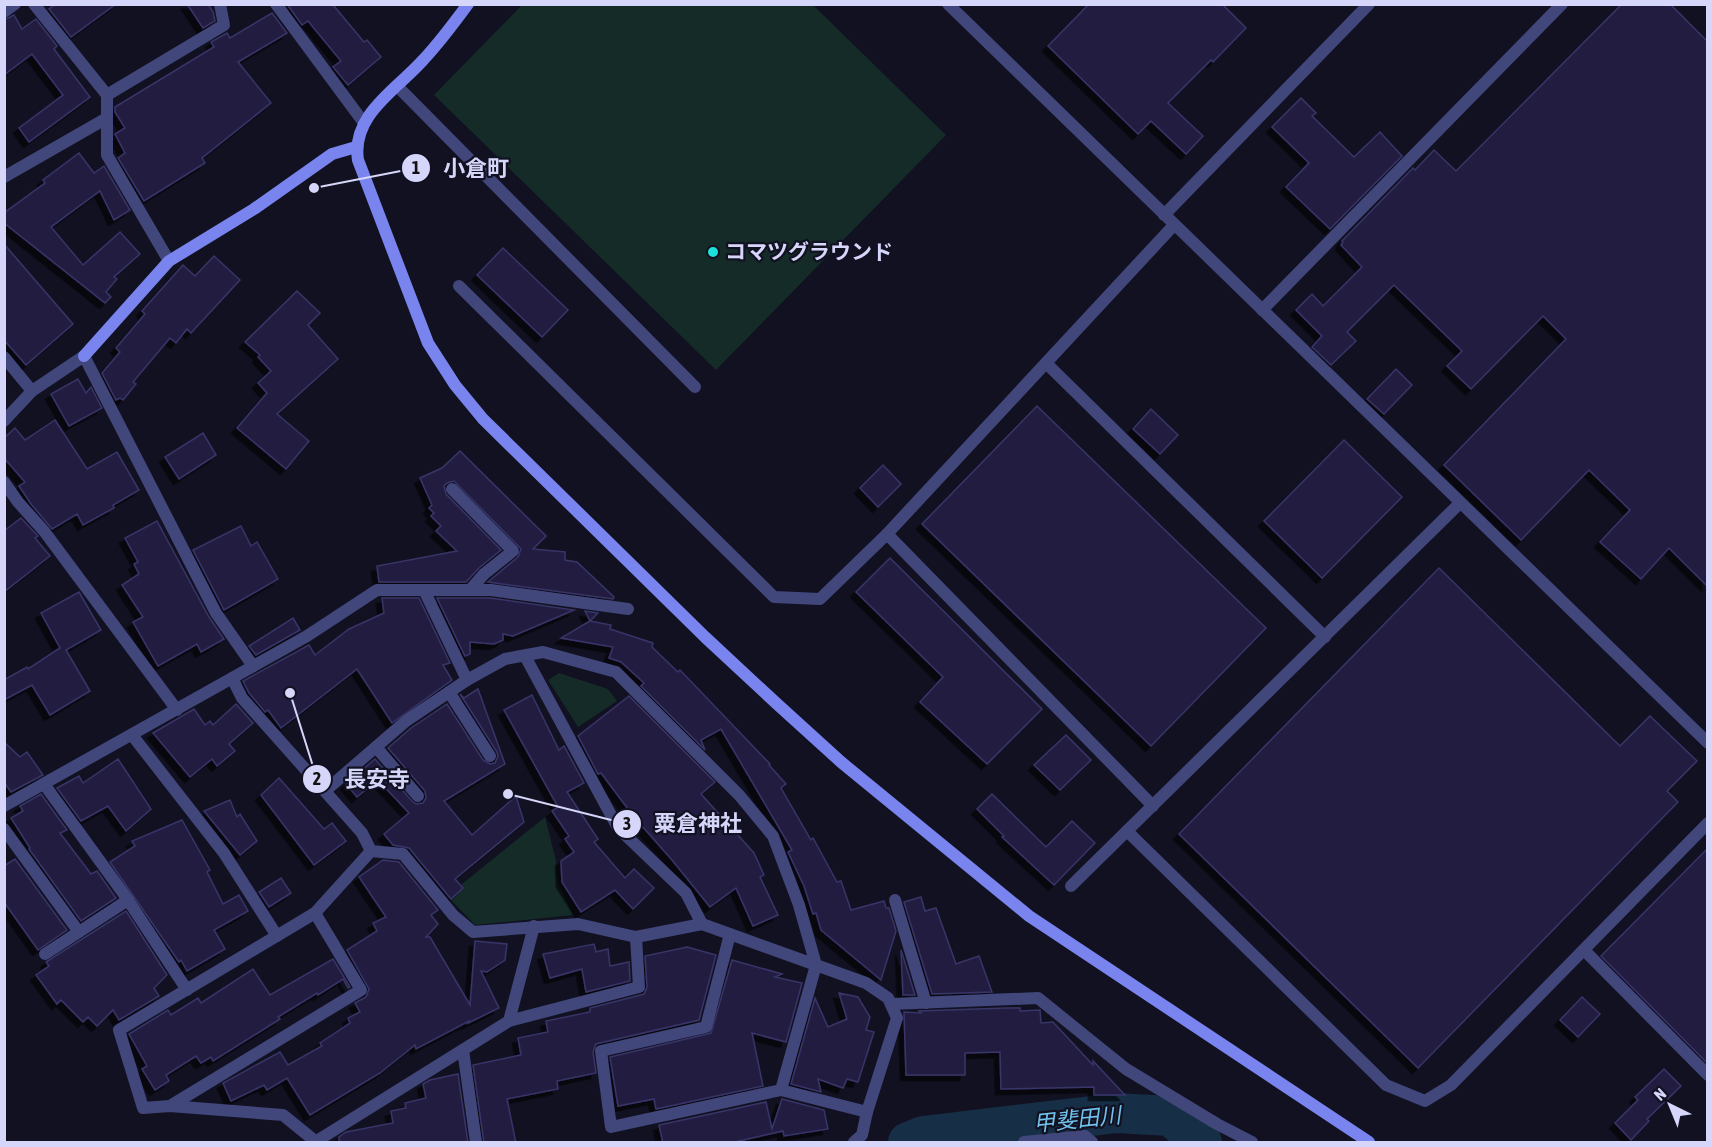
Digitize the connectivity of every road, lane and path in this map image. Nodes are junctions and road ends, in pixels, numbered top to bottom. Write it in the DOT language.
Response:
graph roads {
  1 [pos="15,4"];
  2 [pos="34,4"];
  3 [pos="220,4"];
  4 [pos="276,4"];
  5 [pos="468,4"];
  6 [pos="948,4"];
  7 [pos="1369,4"];
  8 [pos="1562,4"];
  9 [pos="4,12"];
  10 [pos="397,86"];
  11 [pos="107,95"];
  12 [pos="107,118"];
  13 [pos="364,123"];
  14 [pos="356,147"];
  15 [pos="4,177"];
  16 [pos="1164,215"];
  17 [pos="1174,225"];
  18 [pos="169,261"];
  19 [pos="459,286"];
  20 [pos="1262,310"];
  21 [pos="84,356"];
  22 [pos="4,357"];
  23 [pos="1046,363"];
  24 [pos="694,387"];
  25 [pos="32,391"];
  26 [pos="4,421"];
  27 [pos="4,482"];
  28 [pos="452,489"];
  29 [pos="1460,503"];
  30 [pos="887,534"];
  31 [pos="471,589"];
  32 [pos="424,590"];
  33 [pos="628,609"];
  34 [pos="1325,637"];
  35 [pos="525,656"];
  36 [pos="253,666"];
  37 [pos="232,678"];
  38 [pos="467,680"];
  39 [pos="449,693"];
  40 [pos="177,710"];
  41 [pos="132,735"];
  42 [pos="1707,743"];
  43 [pos="376,747"];
  44 [pos="490,756"];
  45 [pos="44,784"];
  46 [pos="325,791"];
  47 [pos="418,796"];
  48 [pos="4,806"];
  49 [pos="1153,806"];
  50 [pos="1707,823"];
  51 [pos="4,829"];
  52 [pos="1127,831"];
  53 [pos="371,851"];
  54 [pos="1071,886"];
  55 [pos="128,900"];
  56 [pos="895,900"];
  57 [pos="315,913"];
  58 [pos="702,924"];
  59 [pos="534,927"];
  60 [pos="79,932"];
  61 [pos="730,934"];
  62 [pos="277,936"];
  63 [pos="636,937"];
  64 [pos="1584,950"];
  65 [pos="45,954"];
  66 [pos="816,965"];
  67 [pos="186,990"];
  68 [pos="926,1003"];
  69 [pos="891,1004"];
  70 [pos="509,1021"];
  71 [pos="463,1050"];
  72 [pos="1707,1075"];
  73 [pos="781,1090"];
  74 [pos="170,1106"];
  75 [pos="867,1112"];
  76 [pos="315,1142"];
  77 [pos="477,1143"];
  78 [pos="854,1143"];
  79 [pos="1024,1143"];
  80 [pos="1092,1143"];
  81 [pos="1252,1143"];
  82 [pos="1369,1143"];
  1 -- 9 [label="street"];
  2 -- 11 [label="street"];
  3 -- 11 [label="street"];
  4 -- 13 [label="street"];
  5 -- 10 [label="street"];
  6 -- 16 [label="street"];
  7 -- 16 [label="street"];
  8 -- 20 [label="street"];
  10 -- 13 [label="street"];
  10 -- 24 [label="street"];
  11 -- 12 [label="street"];
  12 -- 15 [label="street"];
  12 -- 18 [label="street"];
  13 -- 14 [label="street"];
  14 -- 18 [label="street"];
  14 -- 82 [label="street"];
  16 -- 17 [label="street"];
  17 -- 20 [label="street"];
  17 -- 23 [label="street"];
  18 -- 21 [label="street"];
  19 -- 30 [label="street"];
  20 -- 29 [label="street"];
  21 -- 25 [label="street"];
  21 -- 36 [label="street"];
  22 -- 25 [label="street"];
  23 -- 30 [label="street"];
  23 -- 34 [label="street"];
  25 -- 26 [label="street"];
  27 -- 40 [label="street"];
  28 -- 31 [label="street"];
  29 -- 34 [label="street"];
  29 -- 42 [label="street"];
  30 -- 49 [label="street"];
  31 -- 32 [label="street"];
  31 -- 33 [label="street"];
  32 -- 36 [label="street"];
  32 -- 38 [label="street"];
  34 -- 49 [label="street"];
  35 -- 38 [label="street"];
  35 -- 58 [label="street"];
  35 -- 66 [label="street"];
  36 -- 37 [label="street"];
  37 -- 40 [label="street"];
  37 -- 46 [label="street"];
  38 -- 39 [label="street"];
  39 -- 43 [label="street"];
  39 -- 44 [label="street"];
  40 -- 41 [label="street"];
  41 -- 45 [label="street"];
  41 -- 62 [label="street"];
  43 -- 46 [label="street"];
  43 -- 47 [label="street"];
  45 -- 48 [label="street"];
  45 -- 55 [label="street"];
  46 -- 53 [label="street"];
  49 -- 52 [label="street"];
  50 -- 64 [label="street"];
  51 -- 60 [label="street"];
  52 -- 54 [label="street"];
  52 -- 64 [label="street"];
  53 -- 57 [label="street"];
  53 -- 59 [label="street"];
  55 -- 60 [label="street"];
  55 -- 67 [label="street"];
  56 -- 68 [label="street"];
  57 -- 62 [label="street"];
  57 -- 74 [label="street"];
  58 -- 61 [label="street"];
  58 -- 63 [label="street"];
  59 -- 63 [label="street"];
  59 -- 70 [label="street"];
  60 -- 65 [label="street"];
  61 -- 66 [label="street"];
  61 -- 73 [label="street"];
  62 -- 67 [label="street"];
  63 -- 70 [label="street"];
  64 -- 72 [label="street"];
  66 -- 69 [label="street"];
  66 -- 73 [label="street"];
  67 -- 74 [label="street"];
  68 -- 69 [label="street"];
  68 -- 81 [label="street"];
  69 -- 75 [label="street"];
  70 -- 71 [label="street"];
  71 -- 76 [label="street"];
  71 -- 77 [label="street"];
  73 -- 75 [label="street"];
  74 -- 76 [label="street"];
  75 -- 78 [label="street"];
  79 -- 80 [label="street"];
}
